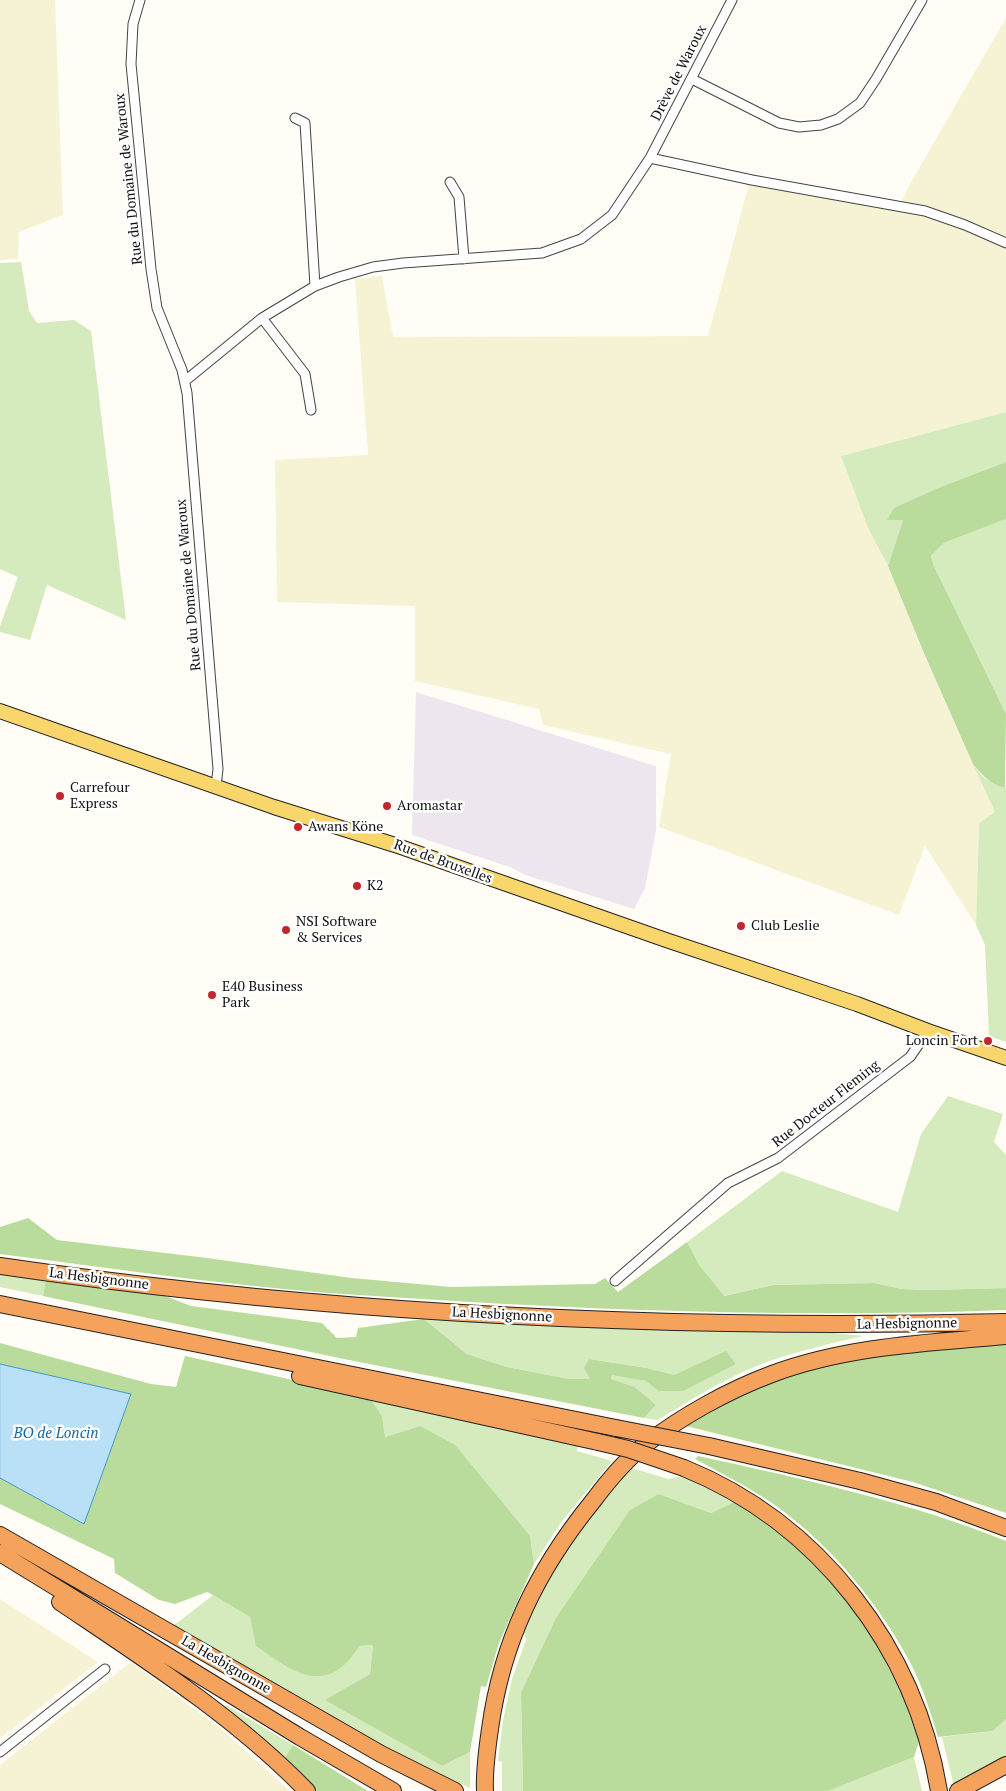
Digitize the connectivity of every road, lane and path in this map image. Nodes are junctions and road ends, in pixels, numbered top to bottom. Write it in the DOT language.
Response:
graph roads {
  1 [pos="140,0"];
  2 [pos="732,0"];
  3 [pos="922,0"];
  4 [pos="692,79"];
  5 [pos="294,118"];
  6 [pos="650,158"];
  7 [pos="450,182"];
  8 [pos="1006,244"];
  9 [pos="464,258"];
  10 [pos="315,286"];
  11 [pos="262,318"];
  12 [pos="186,381"];
  13 [pos="311,410"];
  14 [pos="0,712"];
  15 [pos="216,786"];
  16 [pos="928,1031"];
  17 [pos="1006,1058"];
  18 [pos="0,1266"];
  19 [pos="615,1281"];
  20 [pos="0,1304"];
  21 [pos="1006,1322"];
  22 [pos="111,1327"];
  23 [pos="1006,1336"];
  24 [pos="1006,1528"];
  25 [pos="0,1535"];
  26 [pos="0,1553"];
  27 [pos="40,1577"];
  28 [pos="105,1670"];
  29 [pos="0,1752"];
  30 [pos="1006,1765"];
  31 [pos="307,1791"];
  32 [pos="393,1791"];
  33 [pos="455,1791"];
  34 [pos="485,1791"];
  35 [pos="939,1791"];
  36 [pos="958,1791"];
  1 -- 12 [label="street, Rue du Domaine de Waroux"];
  2 -- 4 [label="street, Drève de Waroux"];
  3 -- 4 [label="street"];
  4 -- 6 [label="street, Drève de Waroux"];
  5 -- 10 [label="street"];
  6 -- 8 [label="street"];
  6 -- 9 [label="street"];
  7 -- 9 [label="street"];
  9 -- 10 [label="street"];
  10 -- 11 [label="street"];
  11 -- 12 [label="street"];
  11 -- 13 [label="street"];
  12 -- 15 [label="street, Rue du Domaine de Waroux"];
  14 -- 15 [label="main road, Rue de Bruxelles"];
  15 -- 16 [label="main road, Rue de Bruxelles"];
  16 -- 17 [label="main road, Rue de Bruxelles"];
  16 -- 19 [label="street, Rue Docteur Fleming"];
  18 -- 21 [label="highway, La Hesbignonne"];
  20 -- 22 [label="highway"];
  22 -- 24 [label="highway, bridge"];
  22 -- 35 [label="highway, bridge"];
  23 -- 34 [label="highway"];
  25 -- 33 [label="highway, La Hesbignonne"];
  26 -- 27 [label="highway"];
  27 -- 31 [label="highway"];
  27 -- 32 [label="highway"];
  28 -- 29 [label="street"];
  30 -- 36 [label="highway"];
}
